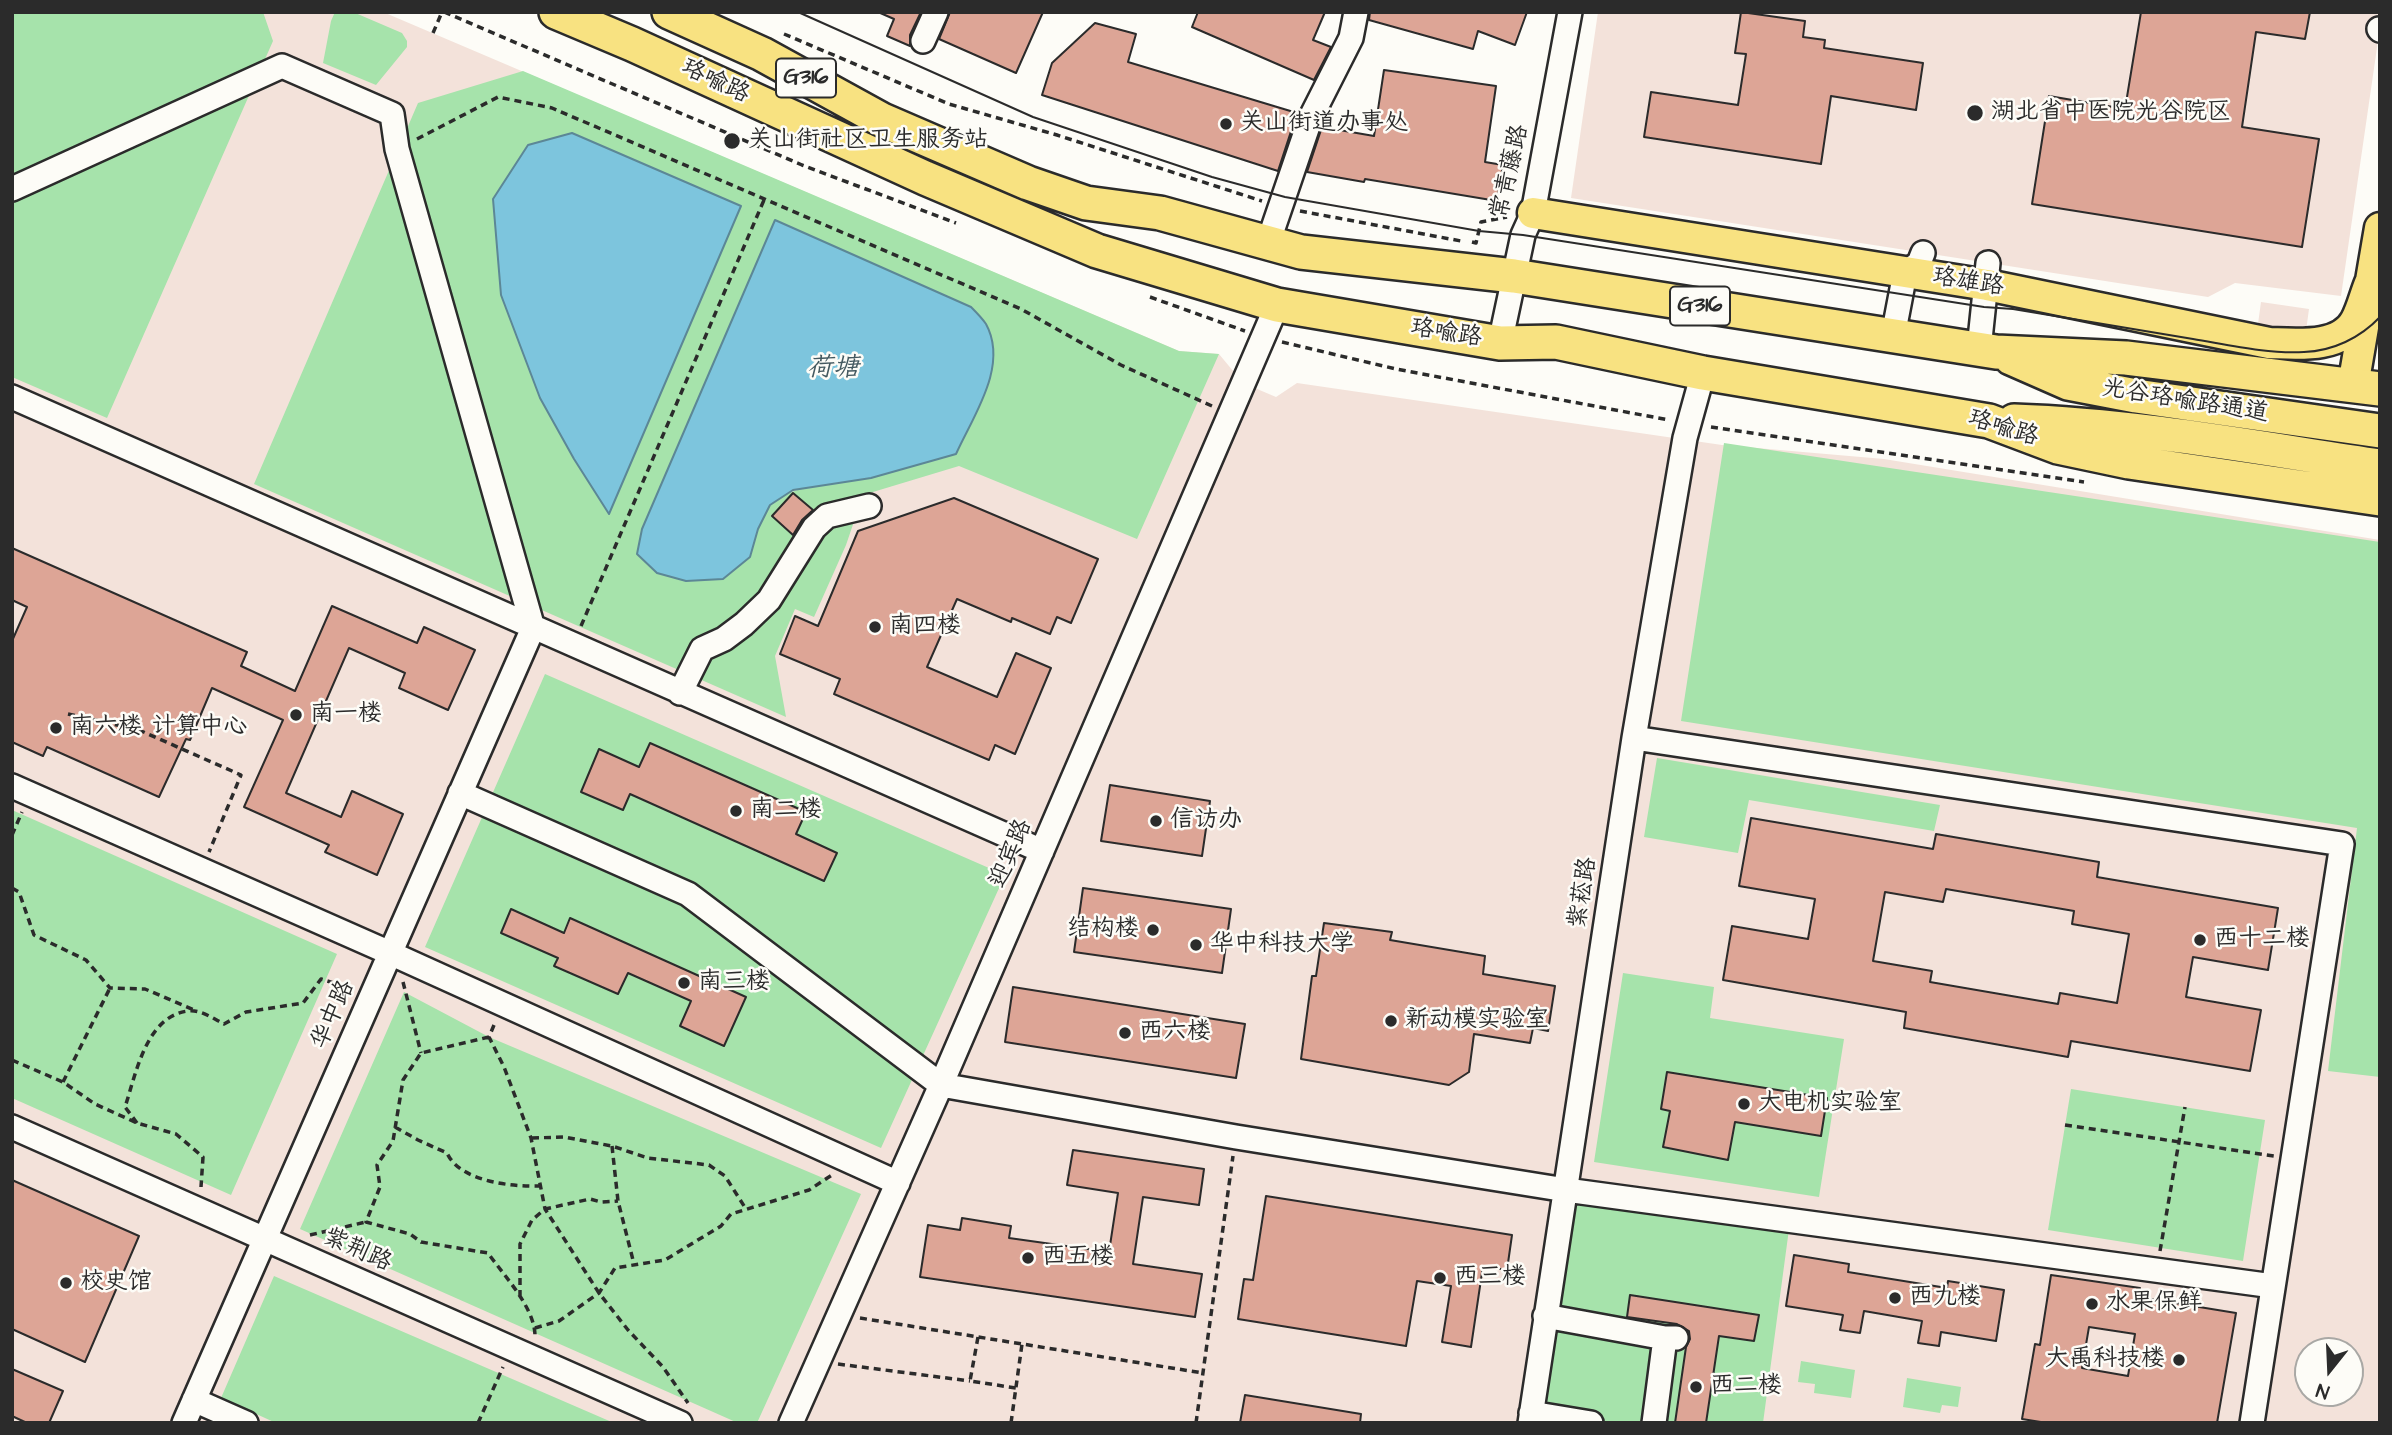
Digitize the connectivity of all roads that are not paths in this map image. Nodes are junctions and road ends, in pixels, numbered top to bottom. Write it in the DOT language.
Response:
graph roads {
  1 [pos="556,12"];
  2 [pos="669,12"];
  3 [pos="936,12"];
  4 [pos="1356,12"];
  5 [pos="1570,12"];
  6 [pos="923,41"];
  7 [pos="12,189"];
  8 [pos="1533,213"];
  9 [pos="2380,228"];
  10 [pos="1268,243"];
  11 [pos="1914,263"];
  12 [pos="1988,274"];
  13 [pos="1514,276"];
  14 [pos="2370,283"];
  15 [pos="1277,305"];
  16 [pos="1893,336"];
  17 [pos="1500,343"];
  18 [pos="1988,351"];
  19 [pos="1703,373"];
  20 [pos="2366,388"];
  21 [pos="12,397"];
  22 [pos="1989,421"];
  23 [pos="2380,431"];
  24 [pos="2380,466"];
  25 [pos="2380,499"];
  26 [pos="869,506"];
  27 [pos="533,628"];
  28 [pos="680,692"];
  29 [pos="1634,738"];
  30 [pos="12,786"];
  31 [pos="460,793"];
  32 [pos="1042,851"];
  33 [pos="393,955"];
  34 [pos="942,1085"];
  35 [pos="12,1127"];
  36 [pos="898,1183"];
  37 [pos="1566,1190"];
  38 [pos="270,1241"];
  39 [pos="2273,1286"];
  40 [pos="1545,1316"];
  41 [pos="194,1400"];
  42 [pos="687,1415"];
  43 [pos="1530,1418"];
  44 [pos="184,1423"];
  45 [pos="246,1423"];
  46 [pos="792,1423"];
  47 [pos="1591,1423"];
  48 [pos="1654,1423"];
  49 [pos="2252,1423"];
  1 -- 15 [label="highway, 珞喻路 / G316"];
  2 -- 10 [label="highway, 珞喻路 / G316"];
  3 -- 6 [label="street"];
  4 -- 10 [label="street"];
  5 -- 8 [label="street, 常青藤路"];
  7 -- 27 [label="street"];
  8 -- 11 [label="main road, 珞雄路"];
  8 -- 13 [label="street, 常青藤路"];
  9 -- 14 [label="main road, 珞雄路"];
  10 -- 13 [label="highway, 珞喻路 / G316"];
  11 -- 12 [label="main road, 珞雄路"];
  11 -- 16 [label="street"];
  12 -- 14 [label="main road, 珞雄路"];
  12 -- 18 [label="street"];
  13 -- 16 [label="highway, 珞喻路 / G316"];
  13 -- 17 [label="street, 常青藤路"];
  14 -- 20 [label="main road, 珞雄路"];
  15 -- 17 [label="highway, 珞喻路 / G316"];
  15 -- 32 [label="street, 迎宾路"];
  16 -- 18 [label="highway, 珞喻路 / G316"];
  17 -- 19 [label="highway, 珞喻路 / G316"];
  18 -- 20 [label="highway, 珞喻路 / G316"];
  18 -- 23 [label="highway, 光谷珞喻路通道"];
  19 -- 22 [label="highway, 珞喻路 / G316"];
  19 -- 29 [label="street, 紫菘路"];
  21 -- 27 [label="street"];
  22 -- 24 [label="highway, 光谷珞喻路通道"];
  22 -- 25 [label="highway, 珞喻路 / G316"];
  26 -- 28 [label="street"];
  27 -- 28 [label="street"];
  27 -- 31 [label="street, 华中路"];
  28 -- 32 [label="street"];
  29 -- 37 [label="street, 紫菘路"];
  29 -- 39 [label="street"];
  30 -- 33 [label="street"];
  31 -- 33 [label="street, 华中路"];
  31 -- 34 [label="street"];
  32 -- 34 [label="street, 迎宾路"];
  33 -- 36 [label="street"];
  33 -- 38 [label="street, 华中路"];
  34 -- 36 [label="street, 迎宾路"];
  34 -- 37 [label="street"];
  35 -- 38 [label="street, 紫荆路"];
  36 -- 46 [label="street, 迎宾路"];
  37 -- 39 [label="street"];
  37 -- 40 [label="street, 紫菘路"];
  38 -- 41 [label="street, 华中路"];
  38 -- 42 [label="street, 紫荆路"];
  39 -- 49 [label="street"];
  40 -- 43 [label="street, 紫菘路"];
  40 -- 48 [label="street"];
  41 -- 44 [label="street, 华中路"];
  41 -- 45 [label="street"];
  43 -- 47 [label="street"];
}
